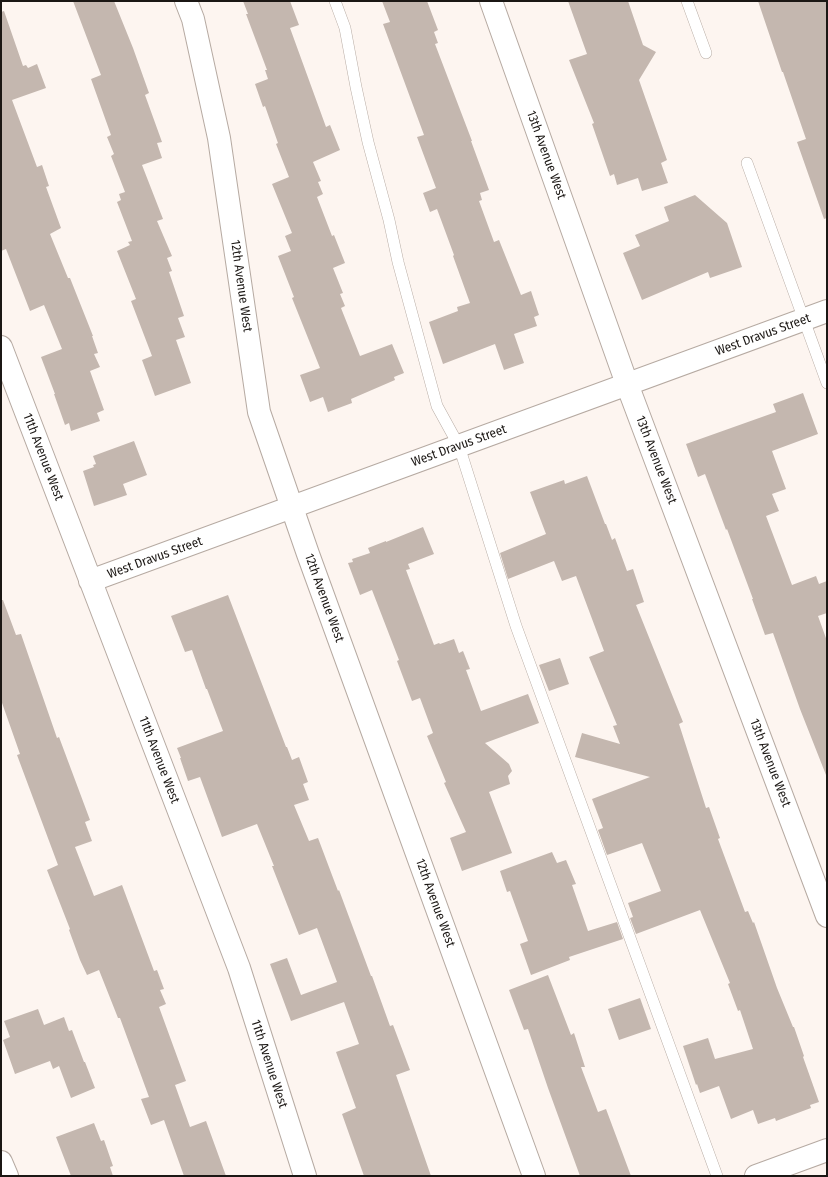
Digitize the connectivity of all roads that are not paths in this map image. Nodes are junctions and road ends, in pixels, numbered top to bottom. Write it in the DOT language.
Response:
graph roads {
  1 [pos="186,1"];
  2 [pos="335,1"];
  3 [pos="492,1"];
  4 [pos="687,1"];
  5 [pos="706,53"];
  6 [pos="747,163"];
  7 [pos="827,311"];
  8 [pos="804,320"];
  9 [pos="1,348"];
  10 [pos="827,382"];
  11 [pos="627,384"];
  12 [pos="459,446"];
  13 [pos="292,507"];
  14 [pos="90,581"];
  15 [pos="827,916"];
  16 [pos="827,1150"];
  17 [pos="1,1162"];
  18 [pos="7,1176"];
  19 [pos="305,1176"];
  20 [pos="534,1176"];
  21 [pos="717,1176"];
  22 [pos="756,1176"];
  1 -- 13 [label="street, 12th Avenue West"];
  2 -- 12 [label="lane"];
  3 -- 11 [label="street, 13th Avenue West"];
  4 -- 5 [label="lane"];
  6 -- 8 [label="lane"];
  7 -- 8 [label="street, West Dravus Street"];
  8 -- 10 [label="lane"];
  8 -- 11 [label="street, West Dravus Street"];
  9 -- 14 [label="street, 11th Avenue West"];
  11 -- 12 [label="street, West Dravus Street"];
  11 -- 15 [label="street, 13th Avenue West"];
  12 -- 13 [label="street, West Dravus Street"];
  12 -- 21 [label="lane"];
  13 -- 14 [label="street, West Dravus Street"];
  13 -- 20 [label="street, 12th Avenue West"];
  14 -- 19 [label="street, 11th Avenue West"];
  16 -- 22 [label="street"];
  17 -- 18 [label="street"];
}
